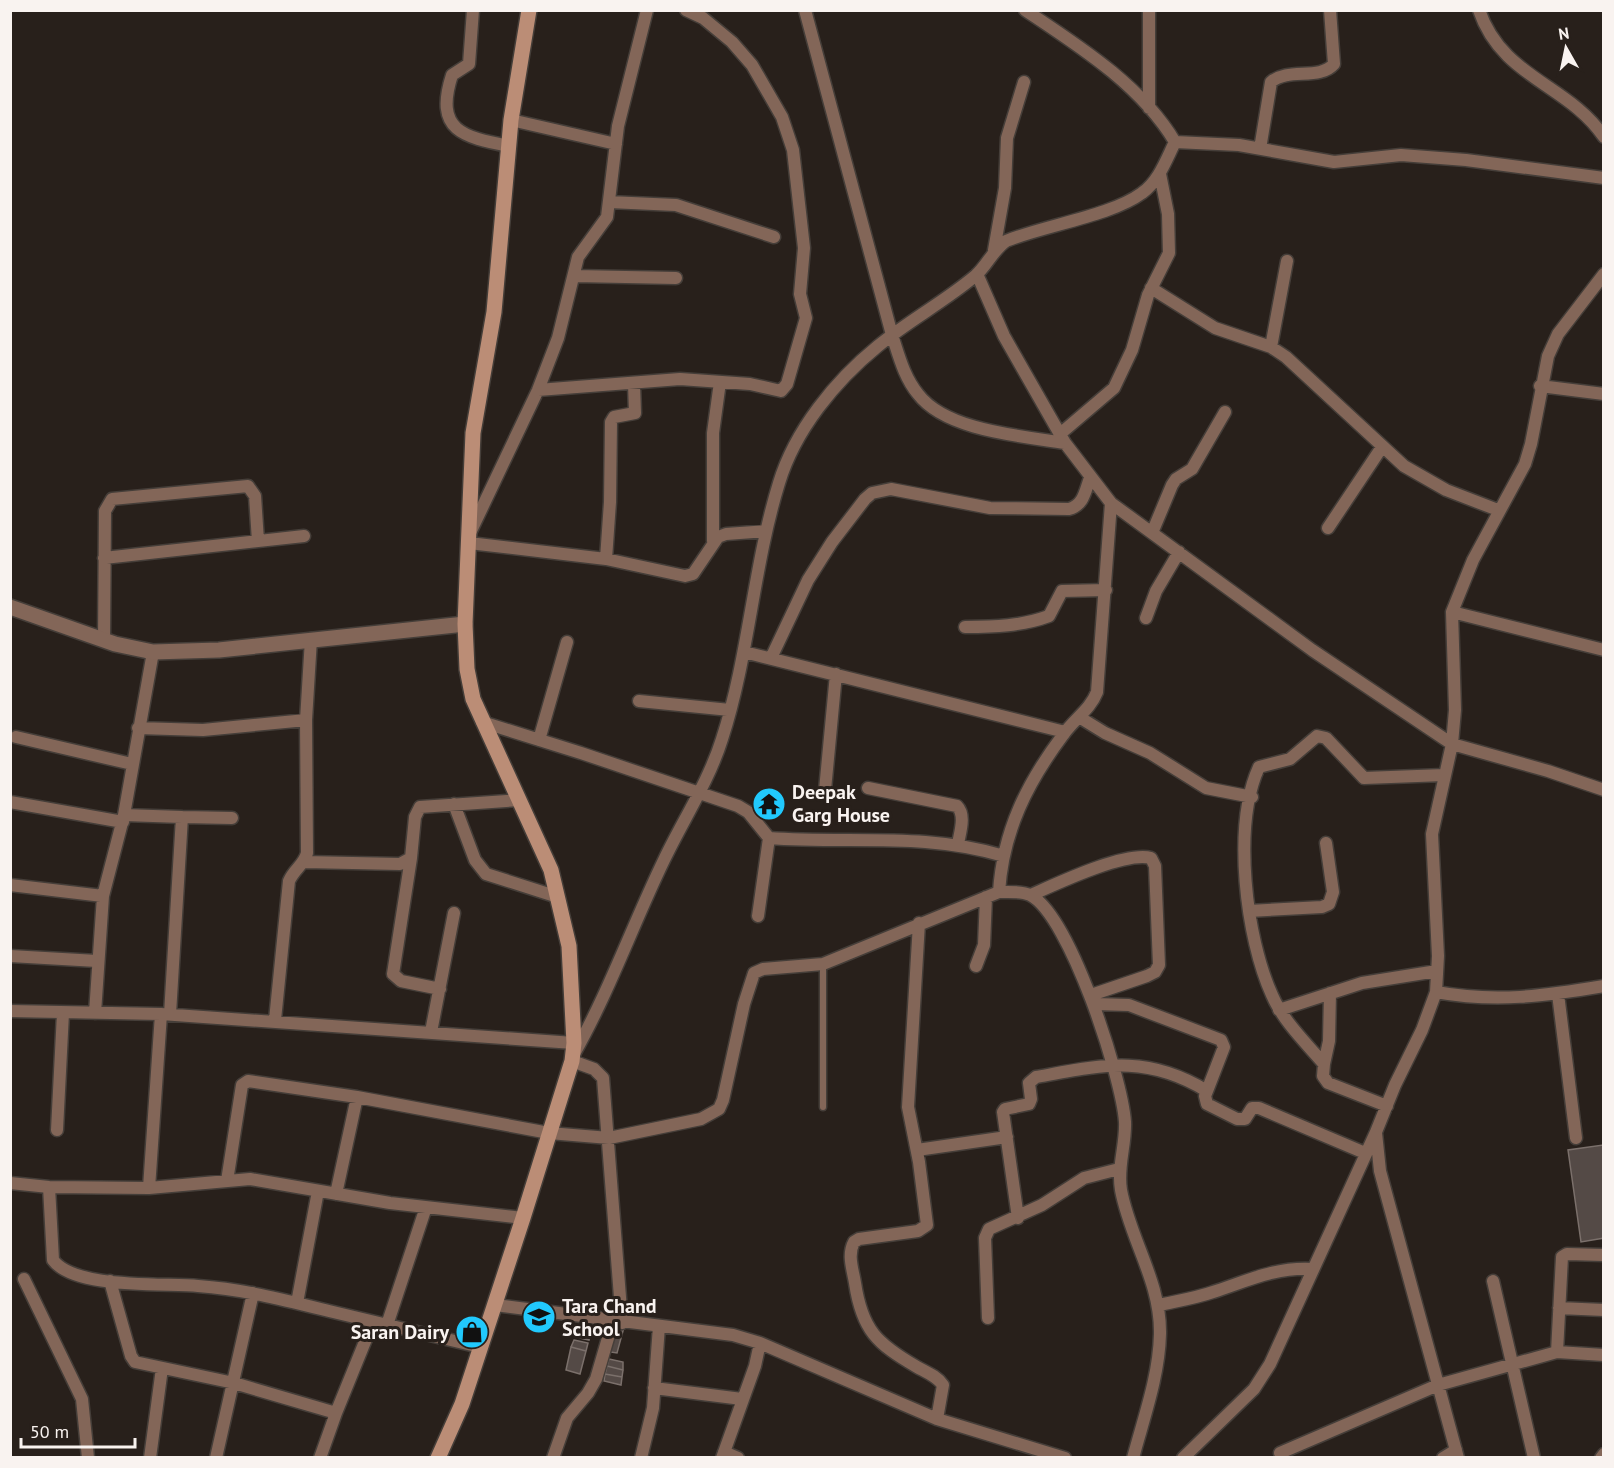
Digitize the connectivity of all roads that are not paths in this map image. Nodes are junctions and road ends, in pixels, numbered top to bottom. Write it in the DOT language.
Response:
graph roads {
  1 [pos="473,10"];
  2 [pos="529,10"];
  3 [pos="646,10"];
  4 [pos="686,10"];
  5 [pos="805,10"];
  6 [pos="1025,10"];
  7 [pos="1149,10"];
  8 [pos="1330,10"];
  9 [pos="1479,10"];
  10 [pos="1024,82"];
  11 [pos="1149,108"];
  12 [pos="511,120"];
  13 [pos="1604,137"];
  14 [pos="1175,142"];
  15 [pos="616,144"];
  16 [pos="509,146"];
  17 [pos="1260,149"];
  18 [pos="1160,174"];
  19 [pos="1603,174"];
  20 [pos="609,202"];
  21 [pos="774,237"];
  22 [pos="994,250"];
  23 [pos="1287,261"];
  24 [pos="977,274"];
  25 [pos="1604,274"];
  26 [pos="575,276"];
  27 [pos="676,278"];
  28 [pos="1151,288"];
  29 [pos="892,335"];
  30 [pos="1271,347"];
  31 [pos="720,382"];
  32 [pos="634,384"];
  33 [pos="1540,386"];
  34 [pos="538,390"];
  35 [pos="1604,394"];
  36 [pos="1225,412"];
  37 [pos="1062,438"];
  38 [pos="1383,447"];
  39 [pos="1090,478"];
  40 [pos="1111,503"];
  41 [pos="1498,510"];
  42 [pos="1328,528"];
  43 [pos="766,531"];
  44 [pos="1152,533"];
  45 [pos="304,536"];
  46 [pos="469,539"];
  47 [pos="258,541"];
  48 [pos="713,541"];
  49 [pos="1179,552"];
  50 [pos="104,558"];
  51 [pos="606,559"];
  52 [pos="1106,590"];
  53 [pos="10,608"];
  54 [pos="1452,612"];
  55 [pos="1146,618"];
  56 [pos="465,624"];
  57 [pos="965,627"];
  58 [pos="311,639"];
  59 [pos="104,640"];
  60 [pos="567,642"];
  61 [pos="1604,650"];
  62 [pos="153,652"];
  63 [pos="744,652"];
  64 [pos="771,658"];
  65 [pos="836,674"];
  66 [pos="639,701"];
  67 [pos="730,710"];
  68 [pos="1079,717"];
  69 [pos="306,720"];
  70 [pos="482,723"];
  71 [pos="138,728"];
  72 [pos="1065,732"];
  73 [pos="16,737"];
  74 [pos="539,740"];
  75 [pos="1452,744"];
  76 [pos="132,765"];
  77 [pos="1444,775"];
  78 [pos="868,788"];
  79 [pos="825,790"];
  80 [pos="1604,790"];
  81 [pos="698,791"];
  82 [pos="1252,797"];
  83 [pos="520,800"];
  84 [pos="10,802"];
  85 [pos="454,804"];
  86 [pos="182,817"];
  87 [pos="232,818"];
  88 [pos="123,819"];
  89 [pos="769,838"];
  90 [pos="1326,843"];
  91 [pos="958,844"];
  92 [pos="1004,856"];
  93 [pos="411,858"];
  94 [pos="305,862"];
  95 [pos="10,885"];
  96 [pos="999,892"];
  97 [pos="1030,895"];
  98 [pos="104,896"];
  99 [pos="558,897"];
  100 [pos="986,897"];
  101 [pos="1249,911"];
  102 [pos="454,913"];
  103 [pos="758,916"];
  104 [pos="919,923"];
  105 [pos="10,956"];
  106 [pos="97,961"];
  107 [pos="822,964"];
  108 [pos="975,966"];
  109 [pos="1437,971"];
  110 [pos="1604,986"];
  111 [pos="440,989"];
  112 [pos="1436,992"];
  113 [pos="1330,993"];
  114 [pos="1558,994"];
  115 [pos="1093,999"];
  116 [pos="1279,1010"];
  117 [pos="10,1011"];
  118 [pos="63,1013"];
  119 [pos="95,1013"];
  120 [pos="166,1014"];
  121 [pos="275,1020"];
  122 [pos="431,1032"];
  123 [pos="573,1053"];
  124 [pos="1113,1064"];
  125 [pos="1324,1064"];
  126 [pos="1207,1091"];
  127 [pos="357,1097"];
  128 [pos="1387,1106"];
  129 [pos="823,1107"];
  130 [pos="57,1130"];
  131 [pos="1376,1132"];
  132 [pos="549,1133"];
  133 [pos="1007,1137"];
  134 [pos="609,1138"];
  135 [pos="1576,1138"];
  136 [pos="917,1150"];
  137 [pos="1365,1153"];
  138 [pos="1119,1169"];
  139 [pos="227,1180"];
  140 [pos="10,1183"];
  141 [pos="49,1187"];
  142 [pos="149,1188"];
  143 [pos="318,1191"];
  144 [pos="336,1194"];
  145 [pos="426,1207"];
  146 [pos="523,1218"];
  147 [pos="1018,1218"];
  148 [pos="1604,1254"];
  149 [pos="1312,1269"];
  150 [pos="24,1279"];
  151 [pos="110,1281"];
  152 [pos="1493,1281"];
  153 [pos="253,1293"];
  154 [pos="297,1303"];
  155 [pos="495,1305"];
  156 [pos="1159,1305"];
  157 [pos="1559,1308"];
  158 [pos="1604,1310"];
  159 [pos="988,1318"];
  160 [pos="373,1322"];
  161 [pos="617,1322"];
  162 [pos="387,1325"];
  163 [pos="659,1326"];
  164 [pos="760,1343"];
  165 [pos="480,1347"];
  166 [pos="1557,1352"];
  167 [pos="1604,1355"];
  168 [pos="1511,1364"];
  169 [pos="162,1368"];
  170 [pos="234,1383"];
  171 [pos="1438,1385"];
  172 [pos="654,1389"];
  173 [pos="742,1399"];
  174 [pos="336,1413"];
  175 [pos="937,1419"];
  176 [pos="1280,1453"];
  177 [pos="1457,1454"];
  178 [pos="723,1455"];
  179 [pos="88,1458"];
  180 [pos="150,1458"];
  181 [pos="216,1458"];
  182 [pos="320,1458"];
  183 [pos="438,1458"];
  184 [pos="553,1458"];
  185 [pos="641,1458"];
  186 [pos="738,1458"];
  187 [pos="1065,1458"];
  188 [pos="1133,1458"];
  189 [pos="1183,1458"];
  190 [pos="1443,1458"];
  191 [pos="1534,1458"];
  1 -- 16 [label="street"];
  2 -- 12 [label="main road"];
  3 -- 15 [label="street"];
  4 -- 31 [label="street"];
  5 -- 29 [label="street"];
  6 -- 11 [label="street"];
  7 -- 11 [label="street"];
  8 -- 17 [label="street"];
  9 -- 13 [label="street"];
  10 -- 22 [label="street"];
  11 -- 14 [label="street"];
  12 -- 15 [label="street"];
  12 -- 16 [label="main road"];
  14 -- 17 [label="street"];
  14 -- 18 [label="street"];
  15 -- 20 [label="street"];
  16 -- 46 [label="main road"];
  17 -- 19 [label="street"];
  18 -- 22 [label="street"];
  18 -- 28 [label="street"];
  20 -- 21 [label="street"];
  20 -- 26 [label="street"];
  22 -- 24 [label="street"];
  23 -- 30 [label="street"];
  24 -- 29 [label="street"];
  24 -- 37 [label="street"];
  25 -- 33 [label="street"];
  26 -- 27 [label="street"];
  26 -- 34 [label="street"];
  28 -- 30 [label="street"];
  28 -- 37 [label="street"];
  29 -- 37 [label="street"];
  29 -- 43 [label="street"];
  30 -- 38 [label="street"];
  31 -- 32 [label="street"];
  31 -- 48 [label="street"];
  32 -- 34 [label="street"];
  32 -- 51 [label="street"];
  33 -- 35 [label="street"];
  33 -- 41 [label="street"];
  34 -- 46 [label="street"];
  36 -- 44 [label="street"];
  37 -- 39 [label="street"];
  38 -- 41 [label="street"];
  38 -- 42 [label="street"];
  39 -- 40 [label="street"];
  39 -- 64 [label="street"];
  40 -- 44 [label="street"];
  40 -- 52 [label="street"];
  41 -- 54 [label="street"];
  43 -- 48 [label="street"];
  43 -- 63 [label="street"];
  44 -- 49 [label="street"];
  45 -- 47 [label="street"];
  46 -- 51 [label="street"];
  46 -- 56 [label="main road"];
  47 -- 50 [label="street"];
  47 -- 50 [label="street"];
  48 -- 51 [label="street"];
  49 -- 55 [label="street"];
  49 -- 75 [label="street"];
  50 -- 59 [label="street"];
  52 -- 57 [label="street"];
  52 -- 68 [label="street"];
  53 -- 59 [label="street"];
  54 -- 61 [label="street"];
  54 -- 75 [label="street"];
  56 -- 58 [label="street"];
  56 -- 70 [label="main road"];
  58 -- 62 [label="street"];
  58 -- 69 [label="street"];
  59 -- 62 [label="street"];
  60 -- 74 [label="street"];
  62 -- 71 [label="street"];
  63 -- 64 [label="street"];
  63 -- 67 [label="street"];
  64 -- 65 [label="street"];
  65 -- 72 [label="street"];
  65 -- 79 [label="street"];
  66 -- 67 [label="street"];
  67 -- 81 [label="street"];
  68 -- 72 [label="street"];
  68 -- 82 [label="street"];
  69 -- 71 [label="street"];
  69 -- 94 [label="street"];
  70 -- 74 [label="street"];
  70 -- 83 [label="main road"];
  71 -- 76 [label="street"];
  72 -- 92 [label="street"];
  73 -- 76 [label="street"];
  74 -- 81 [label="street"];
  75 -- 77 [label="street"];
  75 -- 80 [label="street"];
  76 -- 88 [label="street"];
  77 -- 82 [label="street"];
  77 -- 109 [label="street"];
  78 -- 91 [label="street"];
  81 -- 89 [label="street"];
  81 -- 123 [label="street"];
  82 -- 101 [label="street"];
  83 -- 85 [label="street"];
  83 -- 99 [label="main road"];
  84 -- 88 [label="street"];
  85 -- 93 [label="street"];
  85 -- 99 [label="street"];
  86 -- 87 [label="street"];
  86 -- 88 [label="street"];
  86 -- 120 [label="street"];
  88 -- 98 [label="street"];
  89 -- 91 [label="street"];
  89 -- 103 [label="street"];
  90 -- 101 [label="street"];
  91 -- 92 [label="street"];
  92 -- 96 [label="street"];
  93 -- 94 [label="street"];
  93 -- 111 [label="street"];
  94 -- 121 [label="street"];
  95 -- 98 [label="street"];
  96 -- 97 [label="street"];
  96 -- 100 [label="street"];
  97 -- 115 [label="street"];
  97 -- 115 [label="street"];
  98 -- 106 [label="street"];
  99 -- 123 [label="main road"];
  100 -- 104 [label="street"];
  100 -- 108 [label="street"];
  101 -- 116 [label="street"];
  102 -- 111 [label="street"];
  104 -- 107 [label="street"];
  104 -- 136 [label="street"];
  105 -- 106 [label="street"];
  106 -- 119 [label="street"];
  107 -- 129 [label="lane"];
  107 -- 134 [label="street"];
  109 -- 112 [label="street"];
  109 -- 113 [label="street"];
  110 -- 114 [label="street"];
  111 -- 122 [label="street"];
  112 -- 114 [label="street"];
  112 -- 128 [label="street"];
  113 -- 116 [label="street"];
  113 -- 125 [label="street"];
  114 -- 135 [label="street"];
  115 -- 124 [label="street"];
  115 -- 126 [label="street"];
  116 -- 125 [label="street"];
  117 -- 118 [label="street"];
  118 -- 119 [label="street"];
  118 -- 130 [label="street"];
  119 -- 120 [label="street"];
  120 -- 121 [label="street"];
  120 -- 142 [label="street"];
  121 -- 122 [label="street"];
  122 -- 123 [label="street"];
  123 -- 132 [label="main road"];
  123 -- 134 [label="street"];
  124 -- 126 [label="street"];
  124 -- 133 [label="street"];
  124 -- 138 [label="street"];
  125 -- 128 [label="street"];
  126 -- 137 [label="street"];
  127 -- 132 [label="street"];
  127 -- 139 [label="street"];
  127 -- 144 [label="street"];
  128 -- 131 [label="street"];
  131 -- 137 [label="street"];
  131 -- 171 [label="street"];
  132 -- 134 [label="street"];
  132 -- 146 [label="main road"];
  133 -- 136 [label="street"];
  133 -- 147 [label="street"];
  134 -- 161 [label="street"];
  136 -- 175 [label="street"];
  137 -- 149 [label="street"];
  138 -- 147 [label="street"];
  138 -- 156 [label="street"];
  139 -- 142 [label="street"];
  139 -- 143 [label="street"];
  140 -- 141 [label="street"];
  141 -- 142 [label="street"];
  141 -- 151 [label="street"];
  143 -- 144 [label="street"];
  143 -- 154 [label="street"];
  144 -- 145 [label="street"];
  145 -- 146 [label="street"];
  145 -- 162 [label="street"];
  146 -- 155 [label="main road"];
  147 -- 159 [label="street"];
  148 -- 157 [label="street"];
  149 -- 156 [label="street"];
  149 -- 189 [label="street"];
  150 -- 179 [label="street"];
  151 -- 153 [label="street"];
  151 -- 169 [label="street"];
  152 -- 168 [label="street"];
  153 -- 154 [label="street"];
  153 -- 170 [label="street"];
  154 -- 160 [label="street"];
  155 -- 161 [label="street"];
  155 -- 165 [label="main road"];
  156 -- 188 [label="street"];
  157 -- 158 [label="street"];
  157 -- 166 [label="street"];
  160 -- 162 [label="street"];
  160 -- 174 [label="street"];
  161 -- 163 [label="street"];
  161 -- 184 [label="street"];
  162 -- 165 [label="street"];
  163 -- 164 [label="street"];
  163 -- 172 [label="street"];
  164 -- 173 [label="street"];
  164 -- 175 [label="street"];
  165 -- 183 [label="main road"];
  166 -- 167 [label="street"];
  166 -- 168 [label="street"];
  168 -- 171 [label="street"];
  168 -- 191 [label="street"];
  169 -- 170 [label="street"];
  169 -- 180 [label="street"];
  170 -- 174 [label="street"];
  170 -- 181 [label="street"];
  171 -- 176 [label="street"];
  171 -- 177 [label="street"];
  172 -- 173 [label="street"];
  172 -- 185 [label="street"];
  173 -- 178 [label="street"];
  174 -- 182 [label="street"];
  175 -- 187 [label="street"];
  177 -- 190 [label="street"];
  178 -- 186 [label="street"];
}
